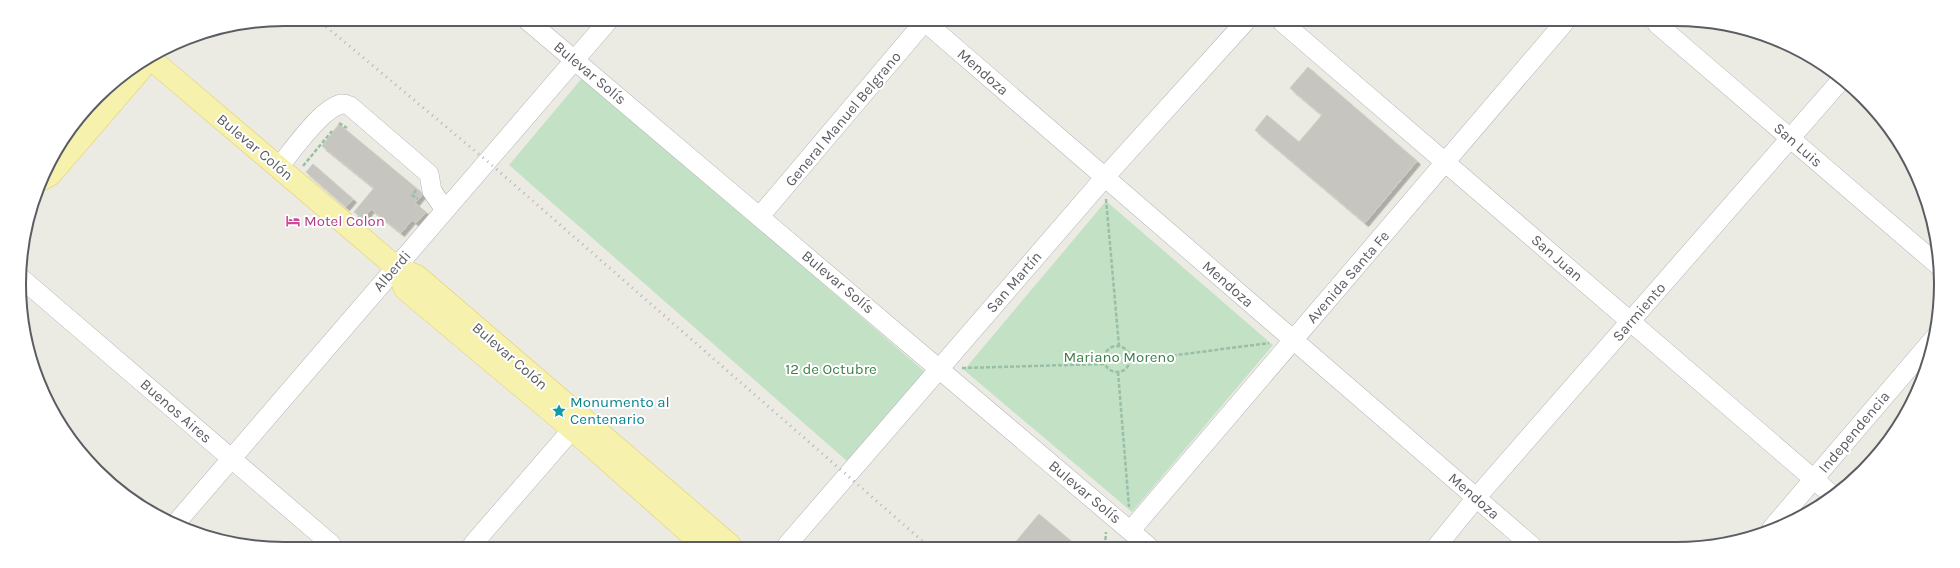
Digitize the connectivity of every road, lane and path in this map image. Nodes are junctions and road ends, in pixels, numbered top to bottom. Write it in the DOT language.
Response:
graph roads {
  1 [pos="534,26"];
  2 [pos="605,26"];
  3 [pos="921,26"];
  4 [pos="931,26"];
  5 [pos="1241,26"];
  6 [pos="1287,26"];
  7 [pos="1562,26"];
  8 [pos="1659,26"];
  9 [pos="575,60"];
  10 [pos="153,62"];
  11 [pos="141,69"];
  12 [pos="1838,83"];
  13 [pos="347,128"];
  14 [pos="1791,139"];
  15 [pos="1445,162"];
  16 [pos="54,167"];
  17 [pos="286,173"];
  18 [pos="1104,177"];
  19 [pos="445,210"];
  20 [pos="760,216"];
  21 [pos="1933,261"];
  22 [pos="396,266"];
  23 [pos="26,282"];
  24 [pos="1631,322"];
  25 [pos="1294,340"];
  26 [pos="1119,346"];
  27 [pos="1926,348"];
  28 [pos="1131,361"];
  29 [pos="1105,364"];
  30 [pos="940,369"];
  31 [pos="1118,372"];
  32 [pos="577,424"];
  33 [pos="231,458"];
  34 [pos="1814,479"];
  35 [pos="1829,492"];
  36 [pos="1476,498"];
  37 [pos="179,519"];
  38 [pos="1779,520"];
  39 [pos="1131,530"];
  40 [pos="329,542"];
  41 [pos="475,542"];
  42 [pos="700,542"];
  43 [pos="726,542"];
  44 [pos="790,542"];
  45 [pos="1144,542"];
  46 [pos="1440,542"];
  47 [pos="1527,542"];
  1 -- 9 [label="street, Bulevar Solís"];
  2 -- 9 [label="street, Alberdi"];
  3 -- 20 [label="street, General Manuel Belgrano"];
  4 -- 18 [label="street, Mendoza"];
  5 -- 18 [label="street, San Martín"];
  6 -- 15 [label="street, San Juan"];
  7 -- 15 [label="street, Avenida Santa Fe"];
  8 -- 14 [label="street, San Luis"];
  9 -- 19 [label="street, Alberdi"];
  9 -- 20 [label="street, Bulevar Solís"];
  10 -- 17 [label="main road, Bulevar Colón"];
  11 -- 16 [label="main road"];
  12 -- 14 [label="street, Sarmiento"];
  13 -- 17 [label="path"];
  14 -- 21 [label="street, San Luis"];
  14 -- 24 [label="street, Sarmiento"];
  15 -- 24 [label="street, San Juan"];
  15 -- 25 [label="street, Avenida Santa Fe"];
  17 -- 19 [label="street"];
  17 -- 22 [label="main road, Bulevar Colón"];
  18 -- 25 [label="street, Mendoza"];
  18 -- 26 [label="path"];
  18 -- 30 [label="street, San Martín"];
  19 -- 22 [label="street, Alberdi"];
  20 -- 30 [label="street, Bulevar Solís"];
  22 -- 32 [label="main road, Bulevar Colón"];
  22 -- 33 [label="street, Alberdi"];
  23 -- 33 [label="street, Buenos Aires"];
  24 -- 34 [label="street, San Juan"];
  24 -- 36 [label="street, Sarmiento"];
  25 -- 28 [label="path"];
  25 -- 36 [label="street, Mendoza"];
  25 -- 39 [label="street, Avenida Santa Fe"];
  26 -- 28 [label="path"];
  26 -- 29 [label="path"];
  27 -- 34 [label="street, Independencia"];
  28 -- 31 [label="path"];
  29 -- 30 [label="path"];
  29 -- 31 [label="path"];
  30 -- 39 [label="street, Bulevar Solís"];
  30 -- 44 [label="street, San Martín"];
  31 -- 39 [label="path"];
  32 -- 41 [label="street"];
  32 -- 42 [label="main road, Bulevar Colón"];
  32 -- 43 [label="main road, Bulevar Colón"];
  33 -- 37 [label="street, Alberdi"];
  33 -- 40 [label="street, Buenos Aires"];
  34 -- 35 [label="street, San Juan"];
  34 -- 38 [label="street, Independencia"];
  36 -- 46 [label="street, Sarmiento"];
  36 -- 47 [label="street, Mendoza"];
  39 -- 45 [label="street, Bulevar Solís"];
}
